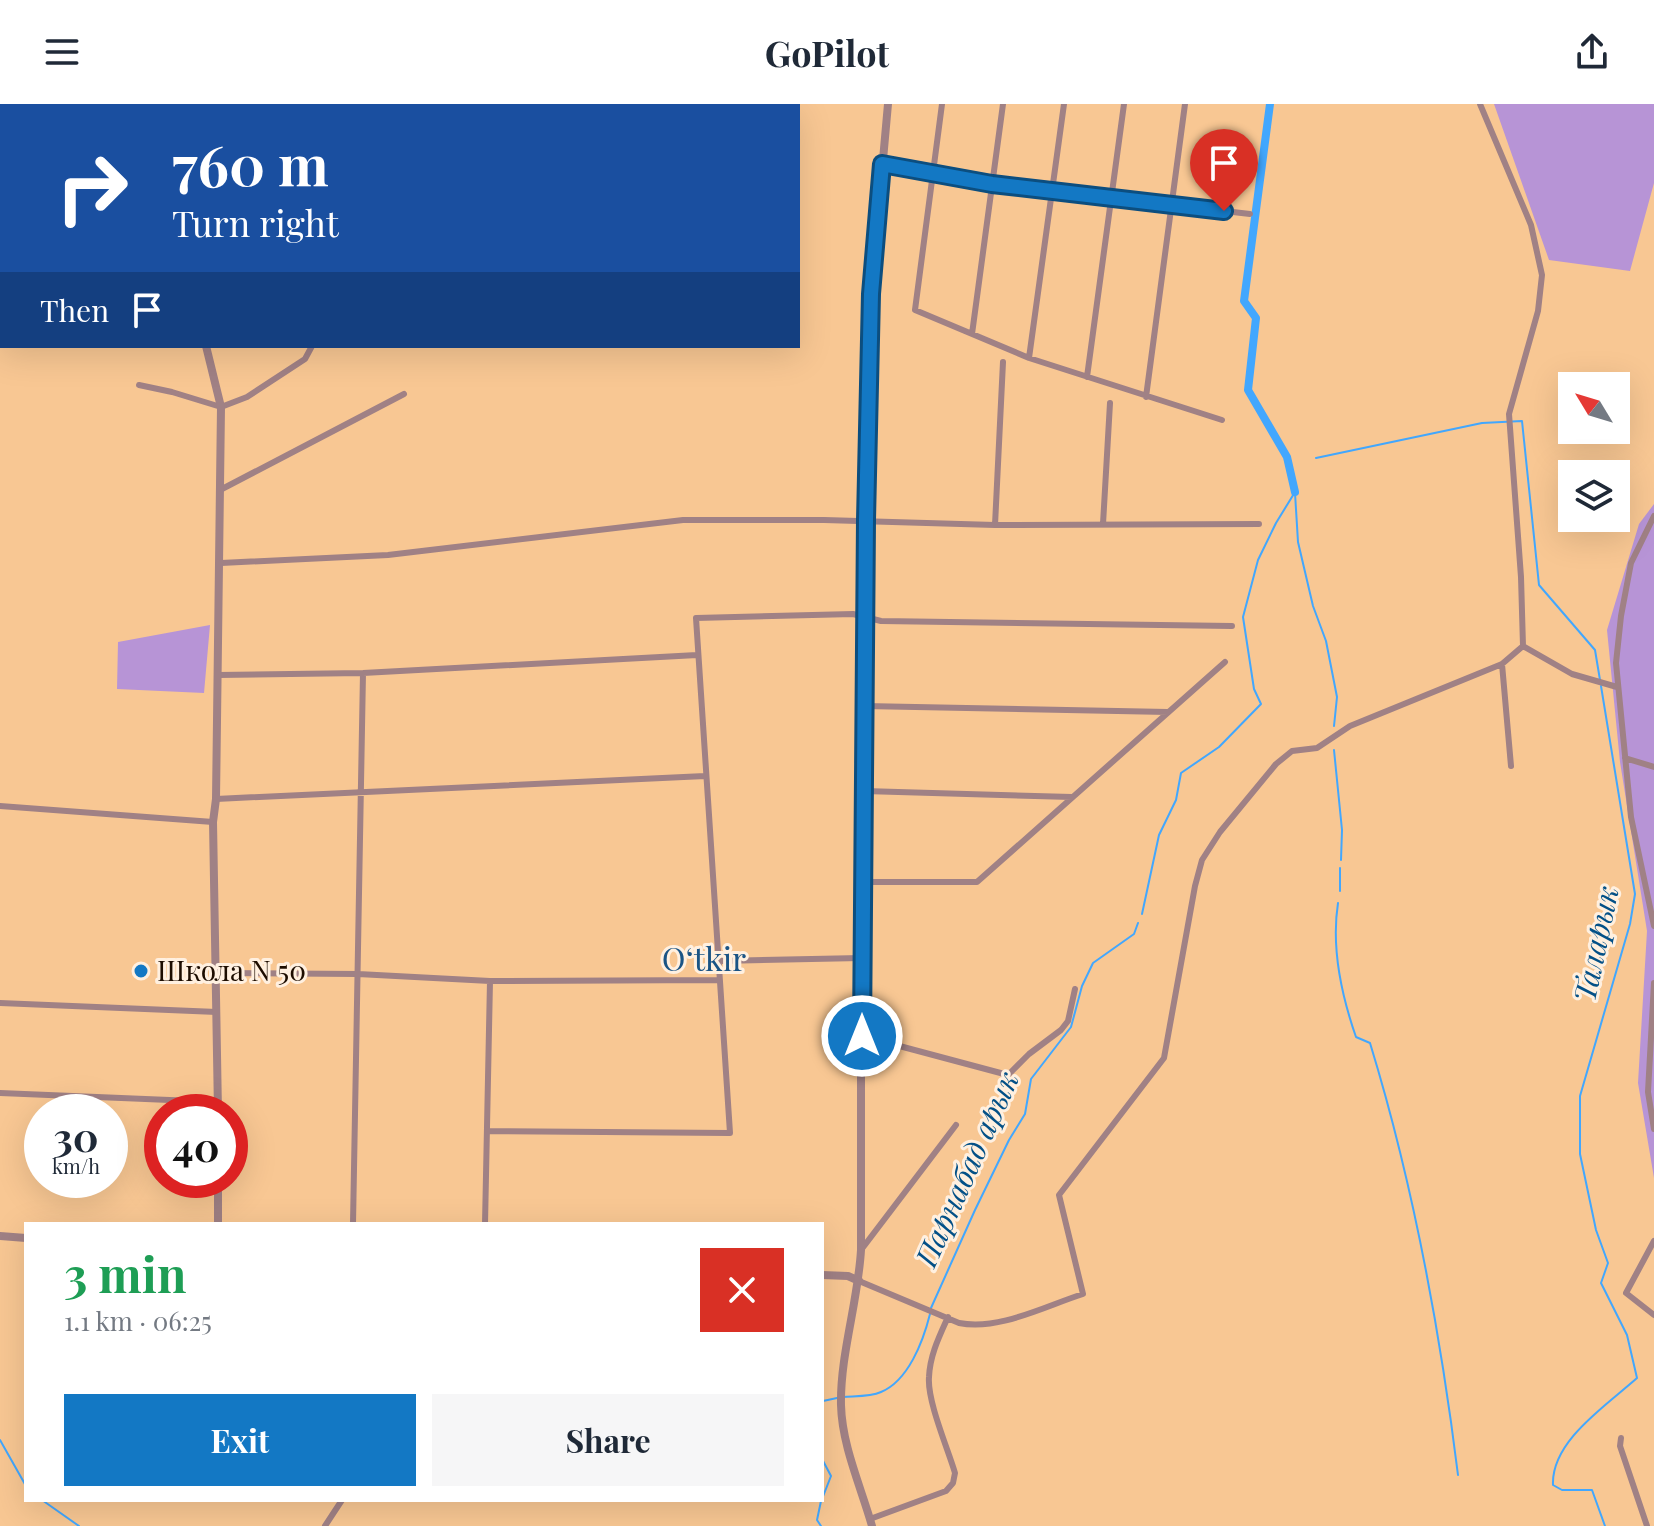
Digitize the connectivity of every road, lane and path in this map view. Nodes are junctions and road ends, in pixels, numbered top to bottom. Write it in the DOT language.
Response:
graph roads {
  1 [pos="888,104"];
  2 [pos="942,104"];
  3 [pos="1003,104"];
  4 [pos="1064,104"];
  5 [pos="1124,104"];
  6 [pos="1185,104"];
  7 [pos="1480,104"];
  8 [pos="882,164"];
  9 [pos="933,173"];
  10 [pos="992,184"];
  11 [pos="1052,192"];
  12 [pos="1112,198"];
  13 [pos="1171,206"];
  14 [pos="1250,214"];
  15 [pos="972,334"];
  16 [pos="206,348"];
  17 [pos="311,348"];
  18 [pos="1029,358"];
  19 [pos="1003,362"];
  20 [pos="1087,377"];
  21 [pos="139,385"];
  22 [pos="404,394"];
  23 [pos="1146,397"];
  24 [pos="1110,403"];
  25 [pos="221,407"];
  26 [pos="1222,420"];
  27 [pos="222,489"];
  28 [pos="1654,516"];
  29 [pos="866,520"];
  30 [pos="1103,524"];
  31 [pos="1259,524"];
  32 [pos="995,525"];
  33 [pos="221,563"];
  34 [pos="866,618"];
  35 [pos="1232,626"];
  36 [pos="1523,646"];
  37 [pos="697,655"];
  38 [pos="1225,662"];
  39 [pos="1502,664"];
  40 [pos="363,673"];
  41 [pos="218,675"];
  42 [pos="1617,687"];
  43 [pos="864,706"];
  44 [pos="1168,712"];
  45 [pos="1625,758"];
  46 [pos="1511,766"];
  47 [pos="1654,767"];
  48 [pos="705,776"];
  49 [pos="361,791"];
  50 [pos="864,791"];
  51 [pos="1072,797"];
  52 [pos="216,799"];
  53 [pos="0,806"];
  54 [pos="213,822"];
  55 [pos="863,882"];
  56 [pos="1654,926"];
  57 [pos="861,958"];
  58 [pos="719,961"];
  59 [pos="217,973"];
  60 [pos="358,974"];
  61 [pos="719,980"];
  62 [pos="490,981"];
  63 [pos="1654,983"];
  64 [pos="1075,989"];
  65 [pos="0,1003"];
  66 [pos="217,1012"];
  67 [pos="862,1036"];
  68 [pos="0,1093"];
  69 [pos="218,1094"];
  70 [pos="144,1102"];
  71 [pos="956,1125"];
  72 [pos="1654,1129"];
  73 [pos="487,1131"];
  74 [pos="218,1198"];
  75 [pos="218,1222"];
  76 [pos="353,1222"];
  77 [pos="485,1222"];
  78 [pos="0,1236"];
  79 [pos="24,1238"];
  80 [pos="1654,1241"];
  81 [pos="861,1250"];
  82 [pos="824,1275"];
  83 [pos="859,1281"];
  84 [pos="1654,1315"];
  85 [pos="948,1317"];
  86 [pos="1621,1438"];
  87 [pos="341,1502"];
  88 [pos="871,1523"];
  89 [pos="325,1526"];
  90 [pos="1647,1526"];
  1 -- 8 [label="street"];
  2 -- 9 [label="street"];
  3 -- 10 [label="street"];
  4 -- 11 [label="street"];
  5 -- 12 [label="street"];
  6 -- 13 [label="street"];
  7 -- 36 [label="street"];
  8 -- 9 [label="street"];
  8 -- 29 [label="street"];
  9 -- 10 [label="street"];
  9 -- 15 [label="street"];
  10 -- 11 [label="street"];
  10 -- 15 [label="street"];
  11 -- 12 [label="street"];
  11 -- 18 [label="street"];
  12 -- 13 [label="street"];
  12 -- 20 [label="street"];
  13 -- 14 [label="street"];
  13 -- 23 [label="street"];
  15 -- 18 [label="street"];
  16 -- 25 [label="street"];
  17 -- 25 [label="street"];
  18 -- 20 [label="street"];
  19 -- 32 [label="street"];
  20 -- 23 [label="street"];
  21 -- 25 [label="street"];
  22 -- 27 [label="street"];
  23 -- 26 [label="street"];
  24 -- 30 [label="street"];
  25 -- 27 [label="street"];
  27 -- 33 [label="street"];
  28 -- 42 [label="street"];
  29 -- 32 [label="street"];
  29 -- 33 [label="street"];
  29 -- 34 [label="street"];
  30 -- 31 [label="street"];
  30 -- 32 [label="street"];
  33 -- 41 [label="street"];
  34 -- 35 [label="street"];
  34 -- 37 [label="street"];
  34 -- 43 [label="street"];
  36 -- 39 [label="street"];
  36 -- 42 [label="street"];
  37 -- 40 [label="street"];
  37 -- 48 [label="street"];
  38 -- 44 [label="street"];
  39 -- 46 [label="street"];
  39 -- 85 [label="street"];
  40 -- 41 [label="street"];
  40 -- 49 [label="street"];
  41 -- 52 [label="street"];
  42 -- 45 [label="street"];
  43 -- 44 [label="street"];
  43 -- 50 [label="street"];
  44 -- 51 [label="street"];
  45 -- 47 [label="street"];
  45 -- 56 [label="street"];
  48 -- 49 [label="street"];
  48 -- 58 [label="street"];
  49 -- 52 [label="street"];
  49 -- 60 [label="street"];
  50 -- 51 [label="street"];
  50 -- 55 [label="street"];
  51 -- 55 [label="street"];
  52 -- 54 [label="street"];
  53 -- 54 [label="street"];
  54 -- 59 [label="street"];
  55 -- 57 [label="street"];
  57 -- 58 [label="street"];
  57 -- 67 [label="street"];
  58 -- 61 [label="street"];
  59 -- 60 [label="street"];
  59 -- 66 [label="street"];
  60 -- 62 [label="street"];
  60 -- 76 [label="street"];
  61 -- 62 [label="street"];
  61 -- 73 [label="street"];
  62 -- 73 [label="street"];
  63 -- 72 [label="street"];
  64 -- 67 [label="street"];
  65 -- 66 [label="street"];
  66 -- 69 [label="street"];
  67 -- 81 [label="street"];
  68 -- 70 [label="street"];
  71 -- 81 [label="street"];
  73 -- 77 [label="street"];
  74 -- 75 [label="street"];
  78 -- 79 [label="street"];
  80 -- 84 [label="street"];
  81 -- 83 [label="street"];
  82 -- 83 [label="street"];
  83 -- 85 [label="street"];
  83 -- 88 [label="street"];
  85 -- 88 [label="street"];
  86 -- 90 [label="street"];
  87 -- 89 [label="street"];
}
